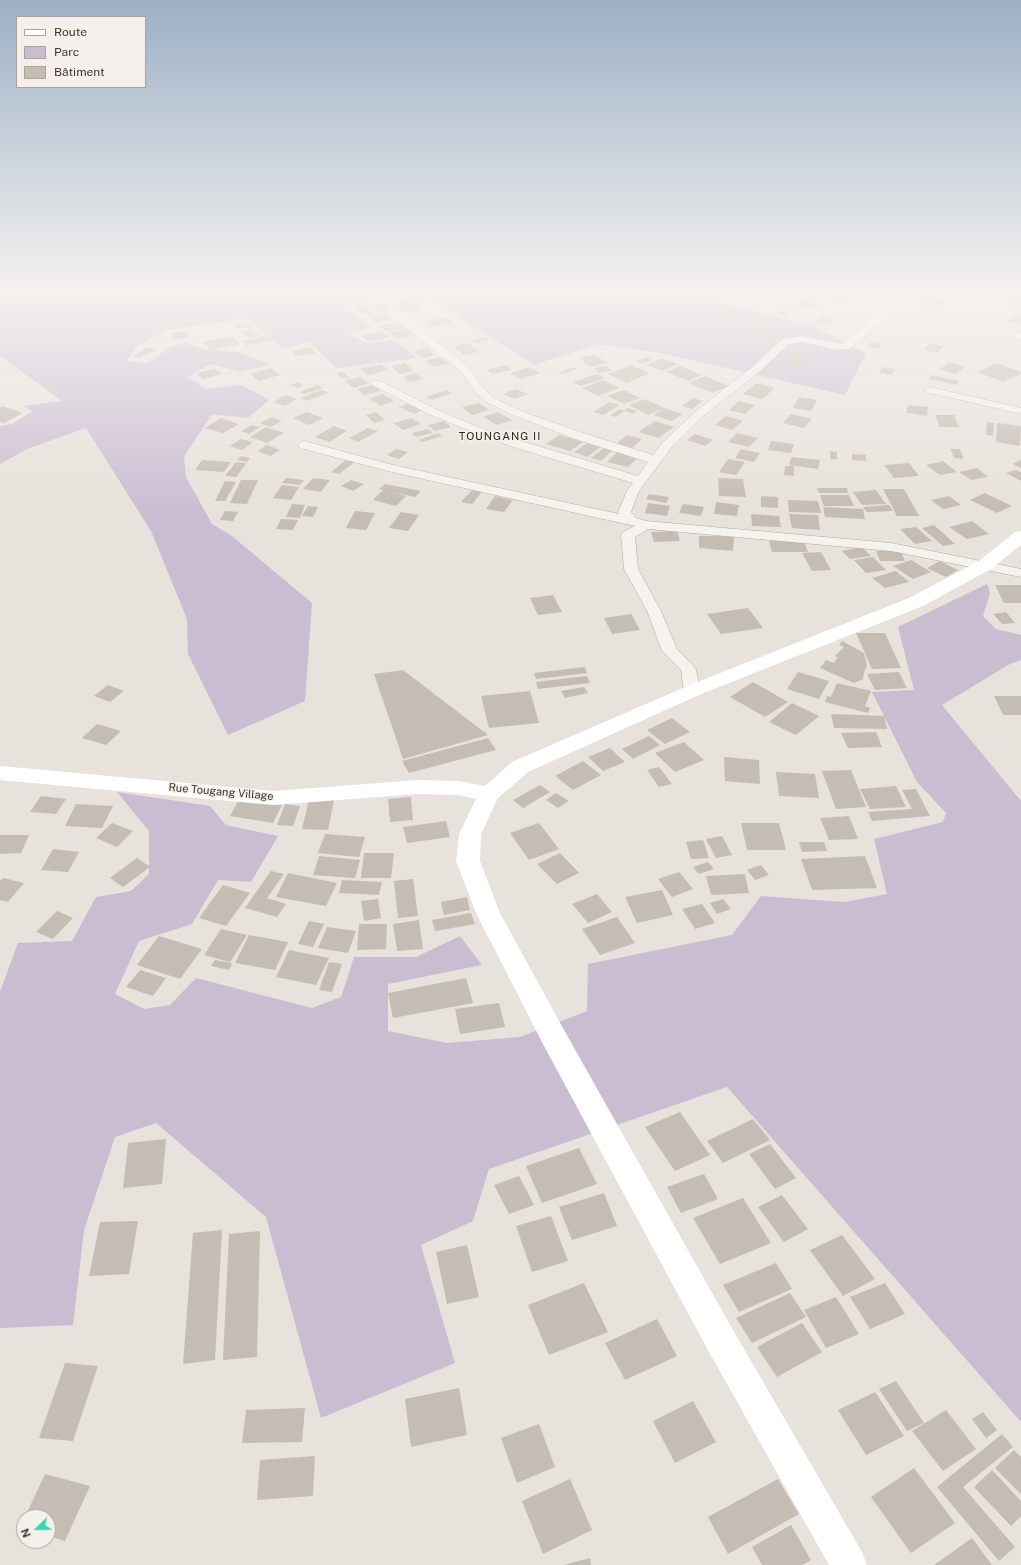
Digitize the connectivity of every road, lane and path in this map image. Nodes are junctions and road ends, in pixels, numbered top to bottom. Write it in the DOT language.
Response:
graph roads {
  1 [pos="458,364"];
  2 [pos="761,364"];
  3 [pos="376,383"];
  4 [pos="930,390"];
  5 [pos="1021,411"];
  6 [pos="304,445"];
  7 [pos="656,460"];
  8 [pos="640,481"];
  9 [pos="631,521"];
  10 [pos="646,525"];
  11 [pos="1021,536"];
  12 [pos="985,565"];
  13 [pos="1021,573"];
  14 [pos="692,691"];
  15 [pos="0,773"];
  16 [pos="489,794"];
  17 [pos="849,1565"];
  1 -- 7 [label="street"];
  2 -- 7 [label="street"];
  3 -- 8 [label="street"];
  4 -- 5 [label="street"];
  6 -- 9 [label="street"];
  7 -- 8 [label="street"];
  8 -- 9 [label="street"];
  9 -- 10 [label="street"];
  10 -- 12 [label="street"];
  10 -- 14 [label="street"];
  11 -- 12 [label="street"];
  12 -- 13 [label="street"];
  12 -- 14 [label="street"];
  14 -- 16 [label="street"];
  15 -- 16 [label="street, Rue Tougang Village"];
  16 -- 17 [label="street"];
}
